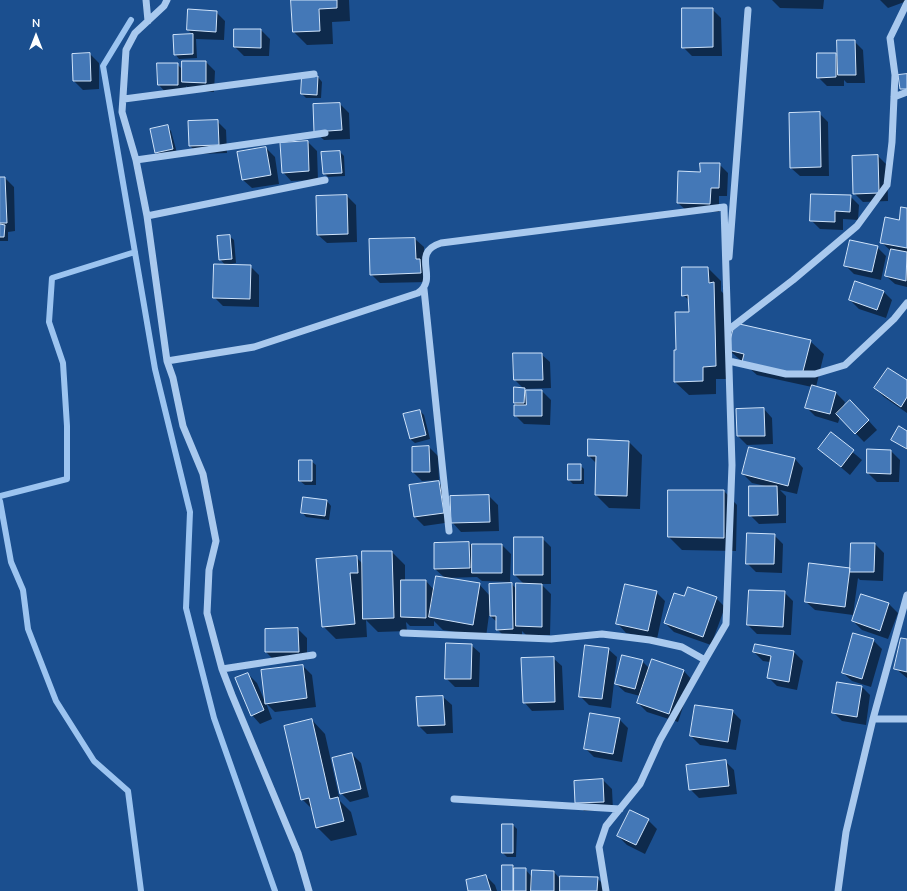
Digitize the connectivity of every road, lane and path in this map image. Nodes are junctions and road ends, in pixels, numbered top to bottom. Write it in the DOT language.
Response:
graph roads {
  1 [pos="146,0"];
  2 [pos="167,0"];
  3 [pos="907,3"];
  4 [pos="748,10"];
  5 [pos="148,21"];
  6 [pos="314,74"];
  7 [pos="907,92"];
  8 [pos="894,97"];
  9 [pos="124,99"];
  10 [pos="325,133"];
  11 [pos="136,160"];
  12 [pos="325,180"];
  13 [pos="147,216"];
  14 [pos="424,289"];
  15 [pos="726,293"];
  16 [pos="907,303"];
  17 [pos="728,330"];
  18 [pos="167,360"];
  19 [pos="728,361"];
  20 [pos="449,531"];
  21 [pos="907,595"];
  22 [pos="403,633"];
  23 [pos="313,655"];
  24 [pos="705,660"];
  25 [pos="222,669"];
  26 [pos="873,719"];
  27 [pos="907,719"];
  28 [pos="454,799"];
  29 [pos="620,809"];
  30 [pos="309,891"];
  31 [pos="606,891"];
  32 [pos="838,891"];
  1 -- 5 [label="street"];
  2 -- 5 [label="street"];
  3 -- 8 [label="street"];
  4 -- 15 [label="street"];
  5 -- 9 [label="street"];
  6 -- 9 [label="street"];
  7 -- 8 [label="street"];
  8 -- 17 [label="street"];
  9 -- 11 [label="street"];
  10 -- 11 [label="street"];
  11 -- 13 [label="street"];
  12 -- 13 [label="street"];
  13 -- 18 [label="street"];
  14 -- 15 [label="street"];
  14 -- 18 [label="street"];
  14 -- 20 [label="street"];
  15 -- 17 [label="street"];
  16 -- 19 [label="street"];
  17 -- 19 [label="street"];
  18 -- 25 [label="street"];
  19 -- 24 [label="street"];
  21 -- 26 [label="street"];
  22 -- 24 [label="street"];
  23 -- 25 [label="street"];
  24 -- 29 [label="street"];
  25 -- 30 [label="street"];
  26 -- 27 [label="street"];
  26 -- 32 [label="street"];
  28 -- 29 [label="street"];
  29 -- 31 [label="street"];
}
